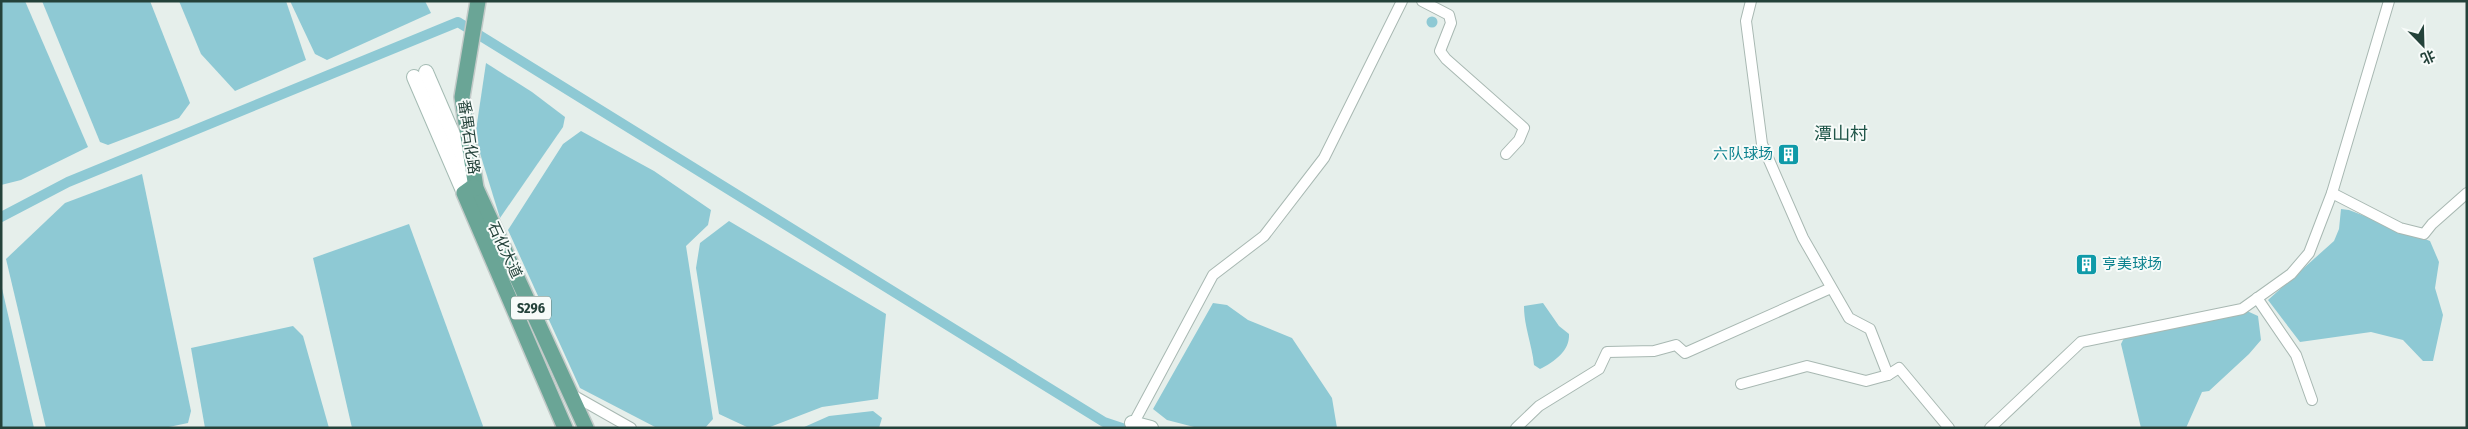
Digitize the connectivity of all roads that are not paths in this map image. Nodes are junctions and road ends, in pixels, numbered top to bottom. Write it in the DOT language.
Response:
graph roads {
  1 [pos="478,1"];
  2 [pos="1402,1"];
  3 [pos="1422,1"];
  4 [pos="1750,1"];
  5 [pos="2389,1"];
  6 [pos="420,74"];
  7 [pos="1506,154"];
  8 [pos="470,191"];
  9 [pos="2332,193"];
  10 [pos="2467,193"];
  11 [pos="1832,288"];
  12 [pos="2257,298"];
  13 [pos="1888,375"];
  14 [pos="1741,384"];
  15 [pos="571,394"];
  16 [pos="2312,400"];
  17 [pos="1132,425"];
  18 [pos="564,428"];
  19 [pos="586,428"];
  20 [pos="631,428"];
  21 [pos="1151,428"];
  22 [pos="1516,428"];
  23 [pos="1949,428"];
  24 [pos="1990,428"];
  1 -- 8 [label="main road, 番禺石化路 / S296"];
  2 -- 17 [label="street"];
  3 -- 7 [label="street"];
  4 -- 11 [label="street"];
  5 -- 9 [label="street"];
  6 -- 8 [label="main road, 石化大道"];
  8 -- 15 [label="main road, 石化大道 / S296"];
  8 -- 18 [label="main road, 石化大道 / S296"];
  9 -- 10 [label="street"];
  9 -- 12 [label="street"];
  11 -- 13 [label="street"];
  11 -- 22 [label="street"];
  12 -- 16 [label="street"];
  12 -- 24 [label="street"];
  13 -- 14 [label="street"];
  13 -- 23 [label="street"];
  15 -- 19 [label="main road, 石化大道 / S296"];
  15 -- 20 [label="street"];
  17 -- 21 [label="main road"];
}
